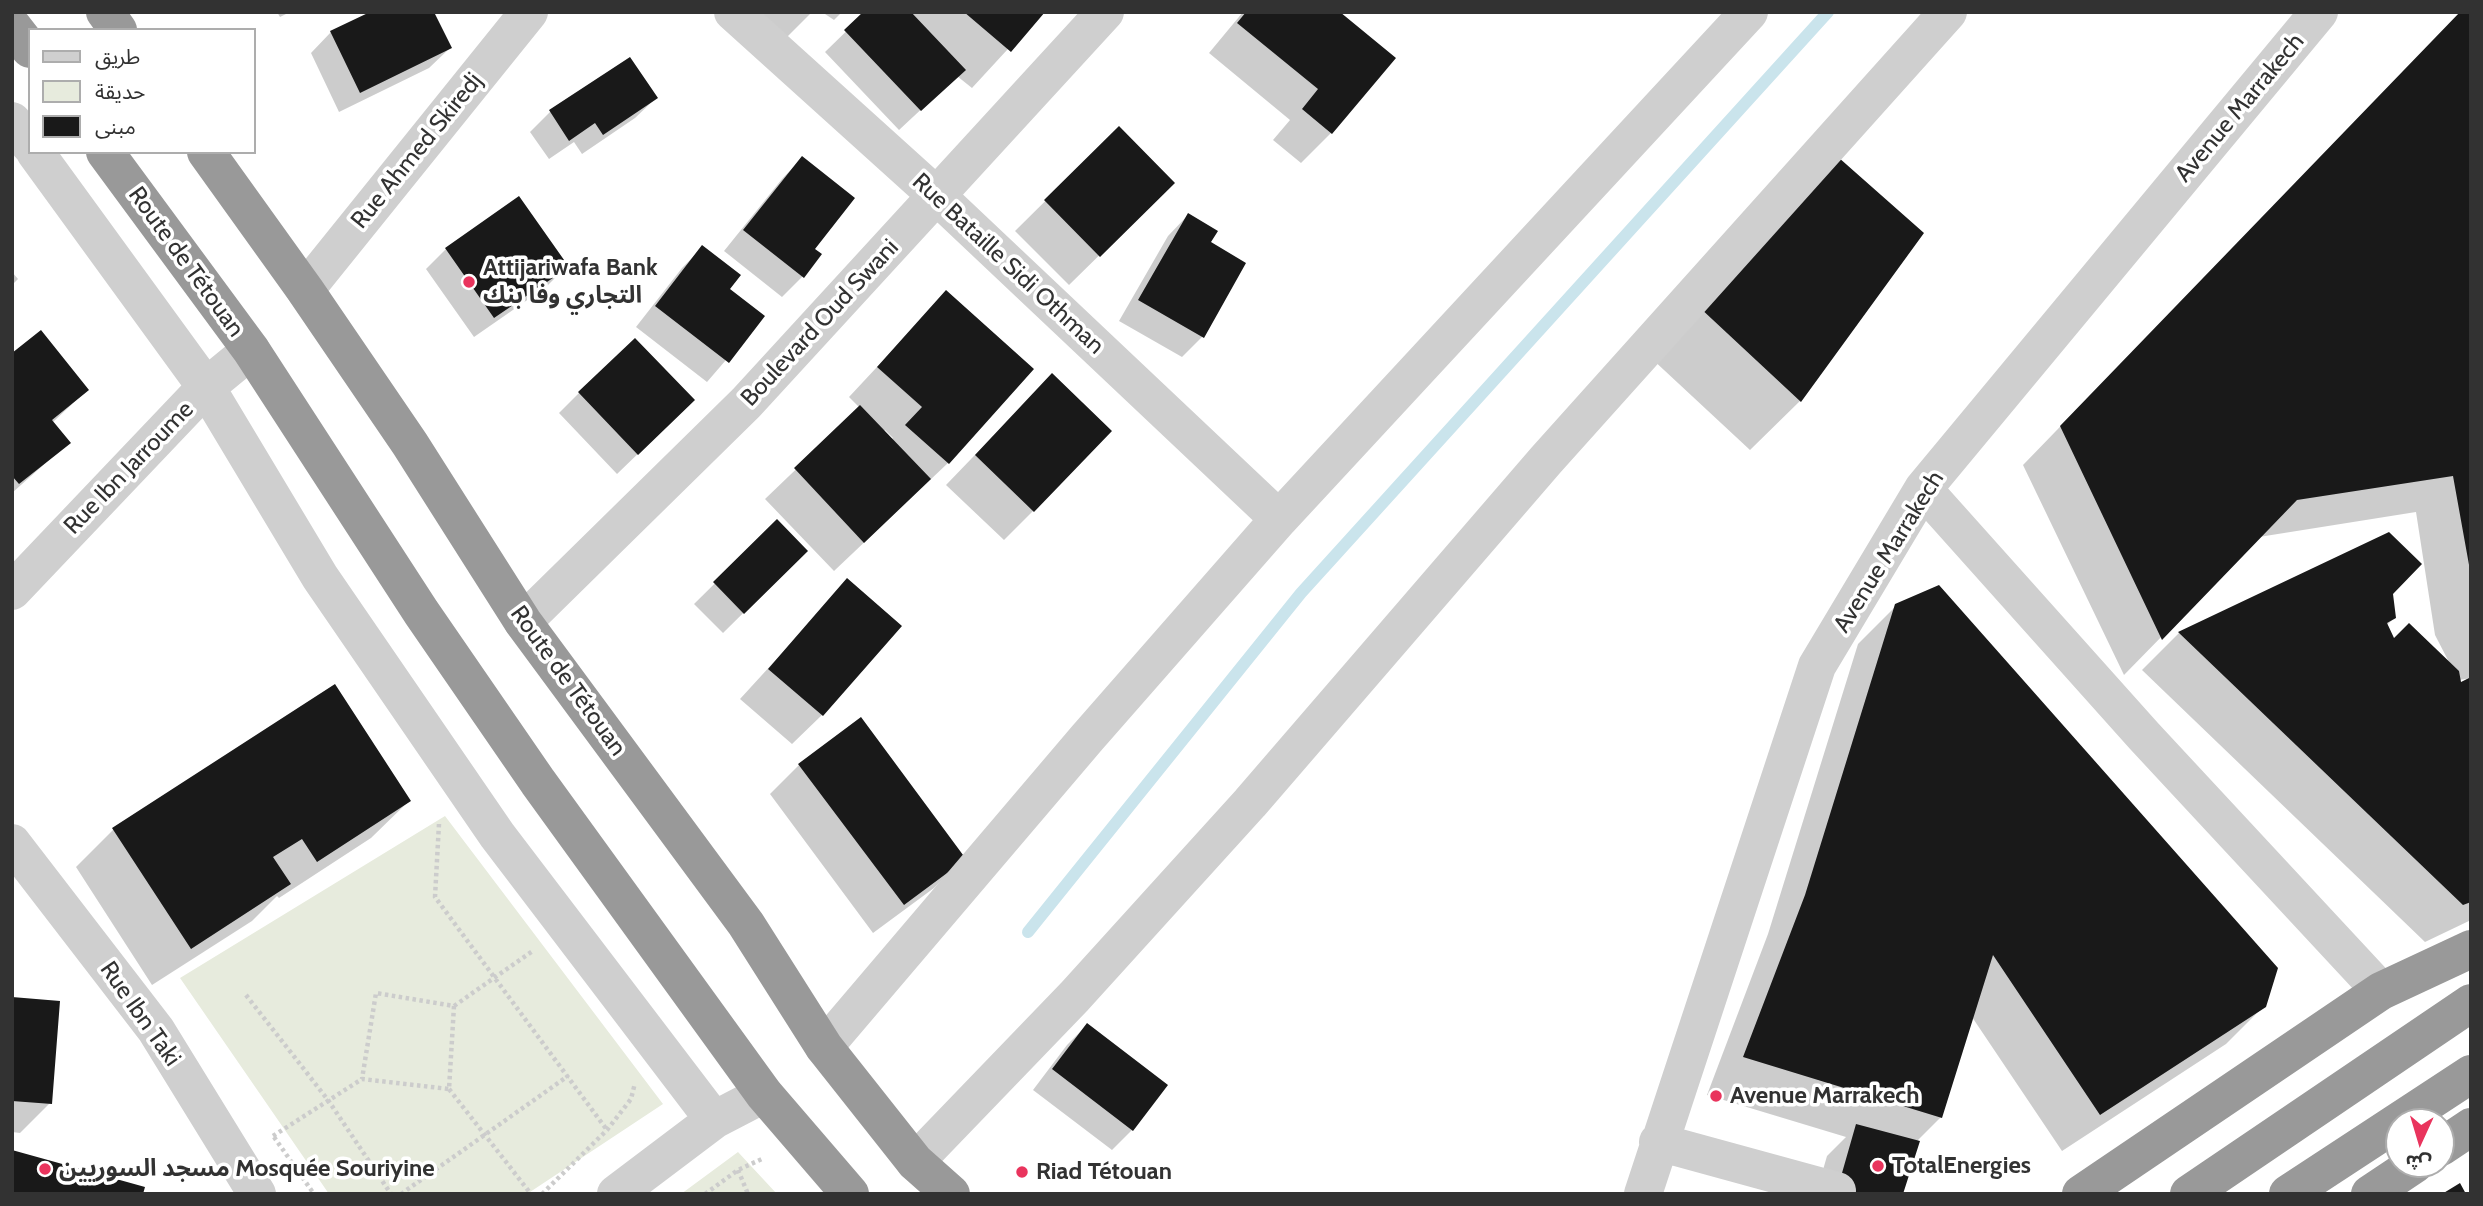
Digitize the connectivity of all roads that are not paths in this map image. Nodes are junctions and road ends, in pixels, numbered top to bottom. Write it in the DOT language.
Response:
graph roads {
  1 [pos="106,12"];
  2 [pos="529,12"];
  3 [pos="733,12"];
  4 [pos="1105,12"];
  5 [pos="1749,12"];
  6 [pos="1948,12"];
  7 [pos="2319,12"];
  8 [pos="12,26"];
  9 [pos="117,28"];
  10 [pos="28,46"];
  11 [pos="12,121"];
  12 [pos="28,142"];
  13 [pos="36,154"];
  14 [pos="106,154"];
  15 [pos="207,154"];
  16 [pos="938,197"];
  17 [pos="305,290"];
  18 [pos="251,350"];
  19 [pos="206,387"];
  20 [pos="1923,489"];
  21 [pos="1279,519"];
  22 [pos="12,592"];
  23 [pos="523,622"];
  24 [pos="12,843"];
  25 [pos="2471,949"];
  26 [pos="2381,991"];
  27 [pos="2471,1003"];
  28 [pos="824,1047"];
  29 [pos="2471,1074"];
  30 [pos="764,1094"];
  31 [pos="715,1120"];
  32 [pos="2471,1127"];
  33 [pos="2455,1138"];
  34 [pos="1658,1142"];
  35 [pos="915,1162"];
  36 [pos="2394,1178"];
  37 [pos="1837,1191"];
  38 [pos="257,1194"];
  39 [pos="616,1194"];
  40 [pos="850,1194"];
  41 [pos="951,1194"];
  42 [pos="1643,1194"];
  43 [pos="2081,1194"];
  44 [pos="2189,1194"];
  45 [pos="2288,1194"];
  46 [pos="2370,1194"];
  1 -- 9 [label="highway"];
  2 -- 17 [label="street, Rue Ahmed Skiredj"];
  3 -- 16 [label="street, Rue Bataille Sidi Othman"];
  4 -- 16 [label="street, Boulevard Oud Swani"];
  5 -- 21 [label="street"];
  6 -- 35 [label="street"];
  7 -- 20 [label="street, Avenue Marrakech"];
  8 -- 10 [label="highway"];
  11 -- 12 [label="street"];
  13 -- 19 [label="street"];
  14 -- 18 [label="highway, Route de Tétouan"];
  15 -- 17 [label="highway, Route de Tétouan"];
  16 -- 21 [label="street, Rue Bataille Sidi Othman"];
  16 -- 23 [label="street, Boulevard Oud Swani"];
  17 -- 23 [label="highway, Route de Tétouan"];
  18 -- 19 [label="street, Rue Ibn Jarroume"];
  18 -- 30 [label="highway, Route de Tétouan"];
  19 -- 22 [label="street, Rue Ibn Jarroume"];
  19 -- 31 [label="street"];
  20 -- 26 [label="street"];
  20 -- 34 [label="street, Avenue Marrakech"];
  21 -- 28 [label="street"];
  23 -- 28 [label="highway, Route de Tétouan"];
  24 -- 38 [label="street, Rue Ibn Taki"];
  25 -- 26 [label="highway"];
  26 -- 43 [label="highway"];
  27 -- 44 [label="highway"];
  28 -- 35 [label="highway, Route de Tétouan"];
  29 -- 45 [label="highway"];
  30 -- 31 [label="street"];
  30 -- 40 [label="highway, Route de Tétouan"];
  31 -- 39 [label="street"];
  32 -- 33 [label="highway"];
  34 -- 37 [label="street"];
  34 -- 42 [label="street, Avenue Marrakech"];
  35 -- 41 [label="highway, Route de Tétouan"];
  36 -- 46 [label="highway"];
}
